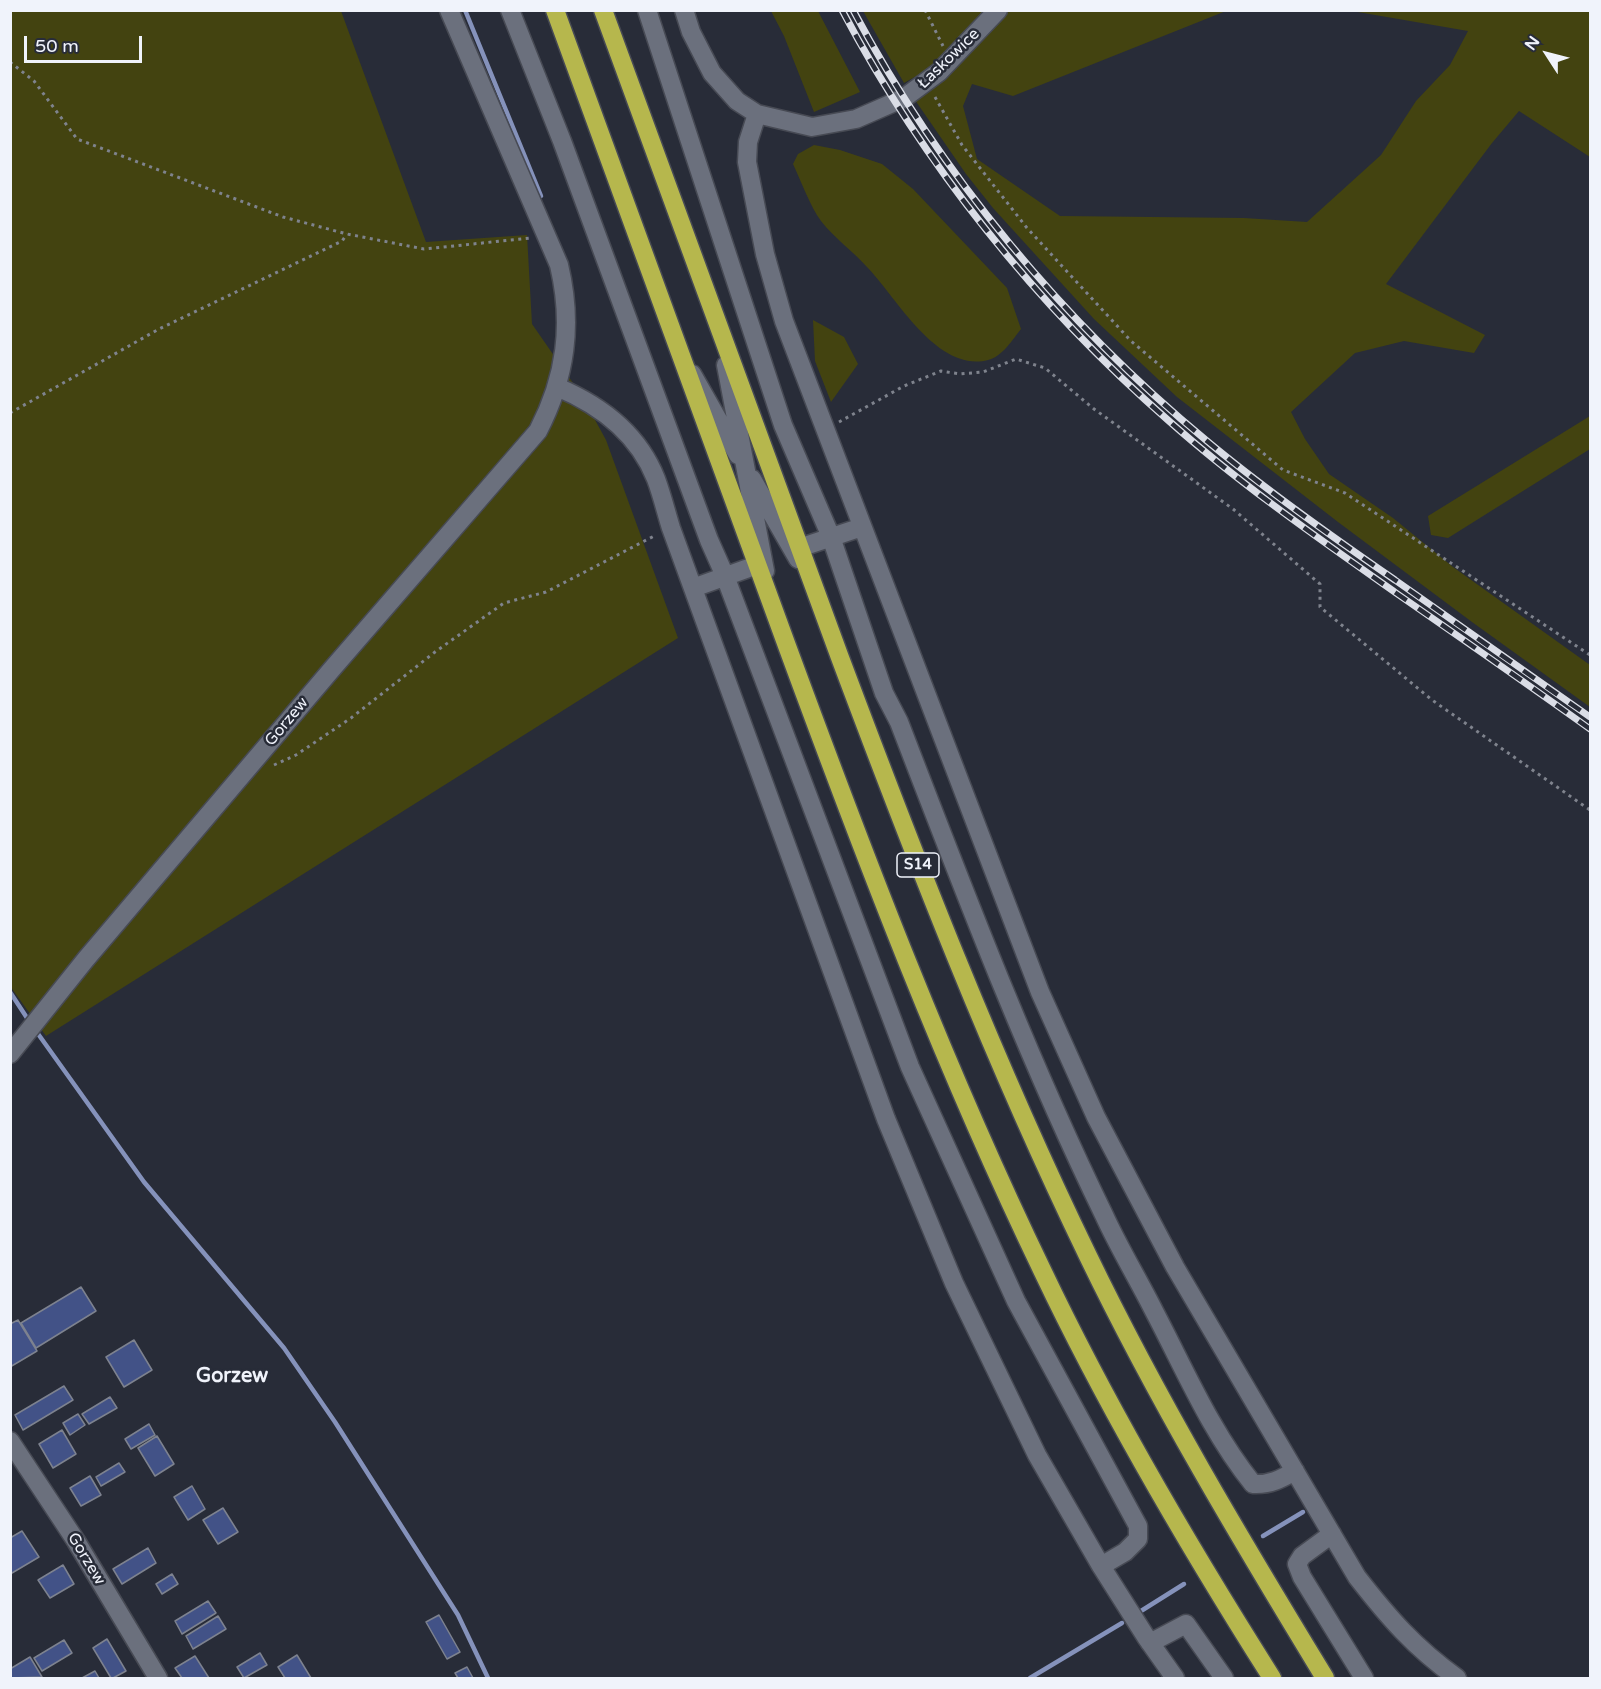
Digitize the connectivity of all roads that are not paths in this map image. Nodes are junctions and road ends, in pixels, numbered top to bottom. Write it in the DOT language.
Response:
graph roads {
  1 [pos="449,10"];
  2 [pos="510,10"];
  3 [pos="555,10"];
  4 [pos="603,10"];
  5 [pos="647,10"];
  6 [pos="684,10"];
  7 [pos="998,10"];
  8 [pos="757,114"];
  9 [pos="720,333"];
  10 [pos="678,350"];
  11 [pos="557,387"];
  12 [pos="745,467"];
  13 [pos="862,526"];
  14 [pos="831,537"];
  15 [pos="799,548"];
  16 [pos="757,565"];
  17 [pos="725,576"];
  18 [pos="812,584"];
  19 [pos="693,588"];
  20 [pos="770,602"];
  21 [pos="10,1054"];
  22 [pos="10,1441"];
  23 [pos="1295,1471"];
  24 [pos="1332,1534"];
  25 [pos="1101,1566"];
  26 [pos="1150,1643"];
  27 [pos="158,1678"];
  28 [pos="1175,1678"];
  29 [pos="1224,1678"];
  30 [pos="1272,1678"];
  31 [pos="1325,1678"];
  32 [pos="1364,1678"];
  33 [pos="1457,1678"];
  1 -- 11 [label="street, Gorzew"];
  2 -- 17 [label="street"];
  3 -- 10 [label="highway, S14"];
  4 -- 9 [label="highway, S14"];
  5 -- 14 [label="street"];
  6 -- 8 [label="street"];
  7 -- 8 [label="street, Łaskowice"];
  8 -- 13 [label="street"];
  9 -- 12 [label="street"];
  9 -- 15 [label="highway, S14"];
  10 -- 12 [label="street"];
  10 -- 16 [label="highway, S14"];
  11 -- 19 [label="street"];
  11 -- 21 [label="street, Gorzew"];
  12 -- 18 [label="street"];
  12 -- 20 [label="street"];
  13 -- 14 [label="street"];
  13 -- 23 [label="street"];
  14 -- 15 [label="street"];
  14 -- 23 [label="street"];
  15 -- 18 [label="highway, S14"];
  16 -- 17 [label="street"];
  16 -- 20 [label="highway, S14"];
  17 -- 19 [label="street"];
  17 -- 25 [label="street"];
  18 -- 31 [label="highway, S14"];
  19 -- 25 [label="street"];
  20 -- 30 [label="highway, S14"];
  22 -- 27 [label="street, Gorzew"];
  23 -- 24 [label="street"];
  24 -- 32 [label="street"];
  24 -- 33 [label="street"];
  25 -- 26 [label="street"];
  26 -- 28 [label="street"];
  26 -- 29 [label="street"];
}
